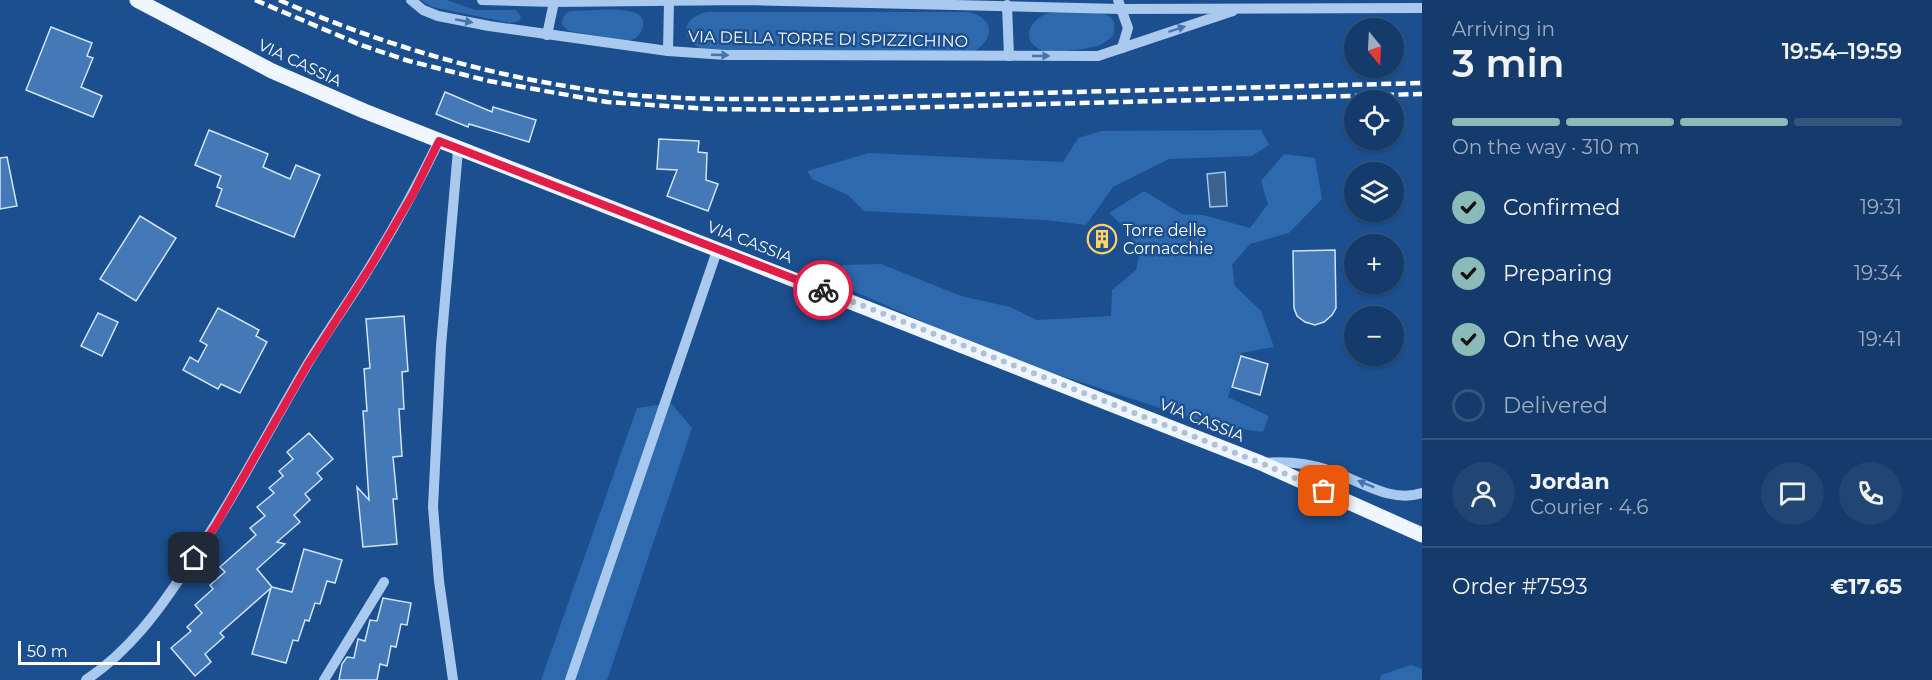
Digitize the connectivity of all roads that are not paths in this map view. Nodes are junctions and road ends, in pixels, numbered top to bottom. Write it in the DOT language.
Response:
graph roads {
  1 [pos="136,0"];
  2 [pos="411,0"];
  3 [pos="482,0"];
  4 [pos="669,1"];
  5 [pos="554,2"];
  6 [pos="1119,4"];
  7 [pos="1347,4"];
  8 [pos="1391,4"];
  9 [pos="1006,5"];
  10 [pos="1244,7"];
  11 [pos="1422,8"];
  12 [pos="547,35"];
  13 [pos="1122,48"];
  14 [pos="668,51"];
  15 [pos="1009,56"];
  16 [pos="439,141"];
  17 [pos="458,150"];
  18 [pos="718,248"];
  19 [pos="1261,463"];
  20 [pos="1422,493"];
  21 [pos="1422,535"];
  22 [pos="384,582"];
  23 [pos="86,680"];
  24 [pos="324,680"];
  25 [pos="453,680"];
  26 [pos="570,680"];
  1 -- 16 [label="main road, VIA CASSIA"];
  2 -- 12 [label="street, VIA DELLA TORRE DI SPIZZICHINO, one-way"];
  3 -- 5 [label="street, VIA DELLA TORRE DI SPIZZICHINO"];
  4 -- 5 [label="street, VIA DELLA TORRE DI SPIZZICHINO"];
  4 -- 9 [label="street, VIA DELLA TORRE DI SPIZZICHINO"];
  4 -- 14 [label="street"];
  5 -- 12 [label="street"];
  6 -- 9 [label="street, VIA DELLA TORRE DI SPIZZICHINO"];
  6 -- 10 [label="street, VIA DELLA TORRE DI SPIZZICHINO"];
  6 -- 13 [label="street"];
  7 -- 8 [label="street, VIA DELLA TORRE DI SPIZZICHINO"];
  7 -- 10 [label="street, VIA DELLA TORRE DI SPIZZICHINO"];
  8 -- 11 [label="street, VIA DELLA TORRE DI SPIZZICHINO"];
  9 -- 15 [label="street"];
  13 -- 10 [label="street, VIA DELLA TORRE DI SPIZZICHINO, one-way"];
  12 -- 14 [label="street, VIA DELLA TORRE DI SPIZZICHINO"];
  15 -- 13 [label="street, VIA DELLA TORRE DI SPIZZICHINO, one-way"];
  14 -- 15 [label="street, VIA DELLA TORRE DI SPIZZICHINO, one-way"];
  16 -- 17 [label="main road, VIA CASSIA"];
  16 -- 23 [label="street"];
  17 -- 18 [label="main road, VIA CASSIA"];
  17 -- 25 [label="street"];
  18 -- 19 [label="main road, VIA CASSIA"];
  18 -- 26 [label="street"];
  20 -- 19 [label="street, one-way"];
  19 -- 21 [label="main road, VIA CASSIA"];
  22 -- 24 [label="street"];
}
